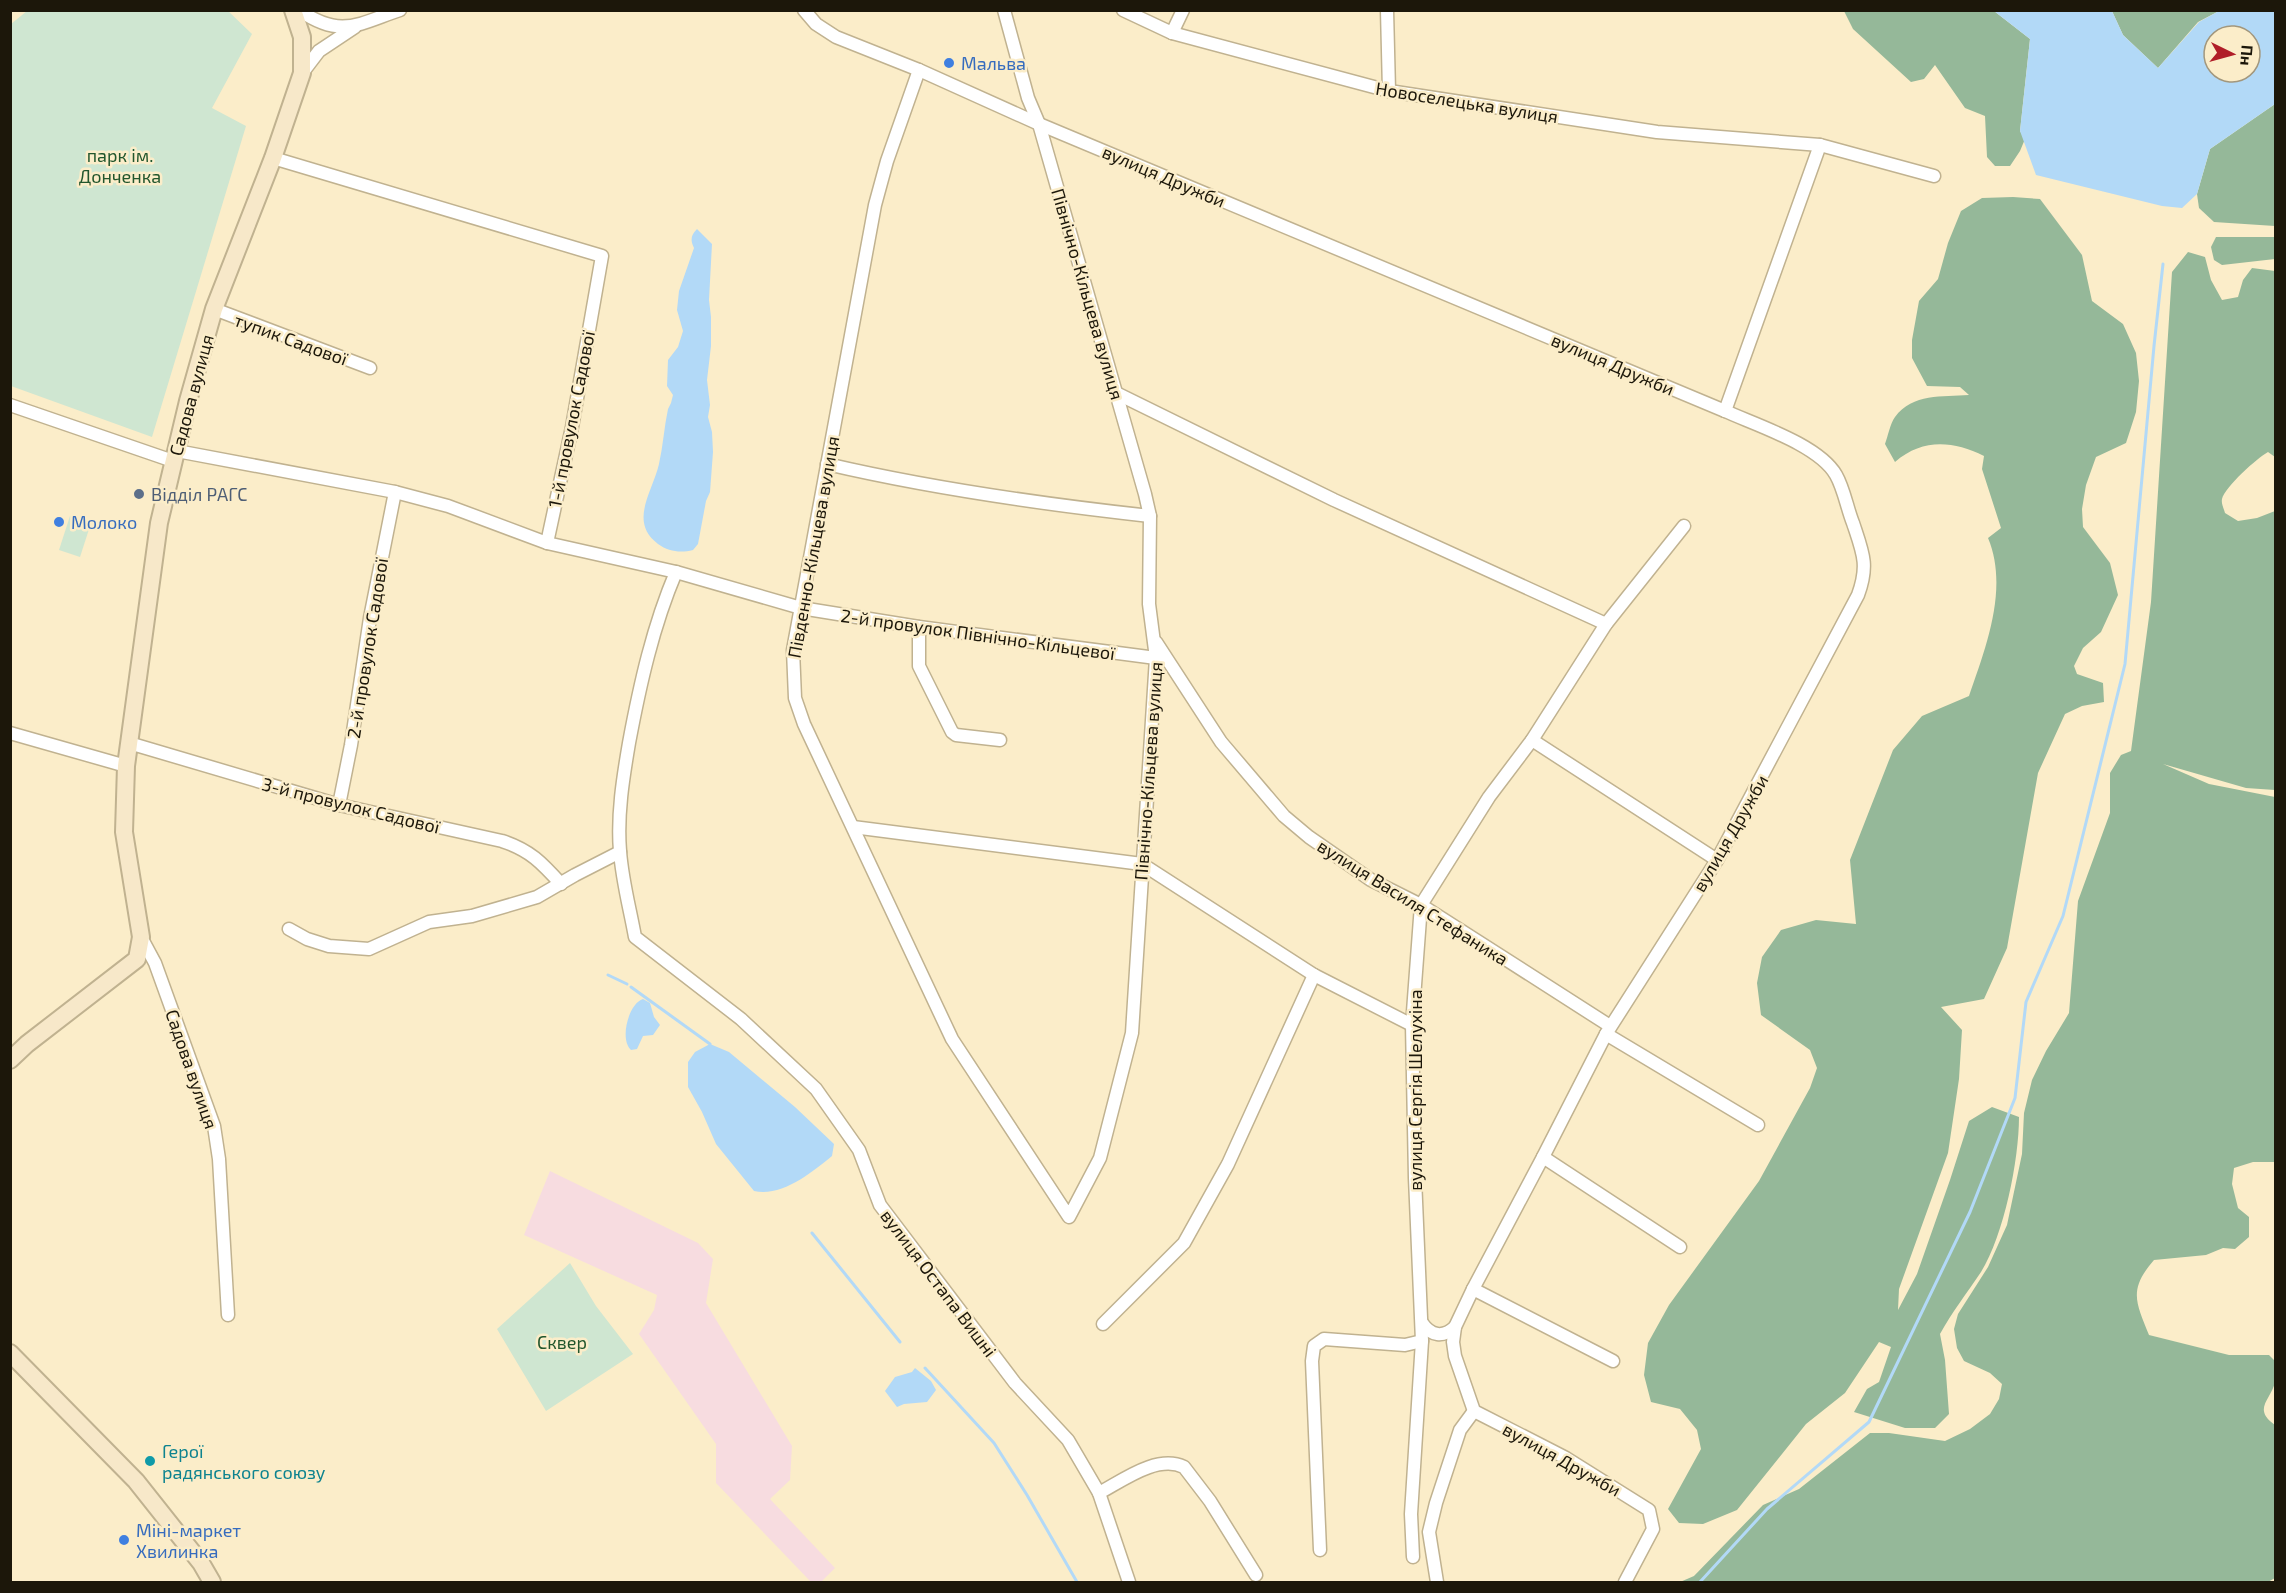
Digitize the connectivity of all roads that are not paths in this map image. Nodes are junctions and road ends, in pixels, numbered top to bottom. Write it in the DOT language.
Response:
graph roads {
  1 [pos="293,10"];
  2 [pos="299,10"];
  3 [pos="400,10"];
  4 [pos="804,10"];
  5 [pos="1004,10"];
  6 [pos="1123,10"];
  7 [pos="1183,10"];
  8 [pos="1387,10"];
  9 [pos="356,26"];
  10 [pos="1172,33"];
  11 [pos="919,70"];
  12 [pos="302,73"];
  13 [pos="1389,91"];
  14 [pos="1039,124"];
  15 [pos="1820,145"];
  16 [pos="273,158"];
  17 [pos="1934,176"];
  18 [pos="214,309"];
  19 [pos="370,368"];
  20 [pos="1116,393"];
  21 [pos="10,405"];
  22 [pos="1725,411"];
  23 [pos="175,456"];
  24 [pos="827,464"];
  25 [pos="395,492"];
  26 [pos="1150,516"];
  27 [pos="1684,526"];
  28 [pos="546,543"];
  29 [pos="676,572"];
  30 [pos="801,608"];
  31 [pos="1606,624"];
  32 [pos="919,627"];
  33 [pos="1154,637"];
  34 [pos="1156,658"];
  35 [pos="10,733"];
  36 [pos="1000,740"];
  37 [pos="1532,740"];
  38 [pos="129,743"];
  39 [pos="126,766"];
  40 [pos="339,805"];
  41 [pos="853,827"];
  42 [pos="620,852"];
  43 [pos="1717,860"];
  44 [pos="1142,864"];
  45 [pos="561,884"];
  46 [pos="1421,905"];
  47 [pos="289,929"];
  48 [pos="141,943"];
  49 [pos="1314,975"];
  50 [pos="1412,1025"];
  51 [pos="1608,1030"];
  52 [pos="10,1060"];
  53 [pos="1758,1125"];
  54 [pos="1543,1157"];
  55 [pos="1069,1217"];
  56 [pos="1680,1246"];
  57 [pos="1473,1289"];
  58 [pos="228,1315"];
  59 [pos="1422,1323"];
  60 [pos="1103,1324"];
  61 [pos="1455,1327"];
  62 [pos="1422,1341"];
  63 [pos="10,1353"];
  64 [pos="1613,1361"];
  65 [pos="1474,1411"];
  66 [pos="1100,1493"];
  67 [pos="1320,1550"];
  68 [pos="1413,1557"];
  69 [pos="201,1563"];
  70 [pos="1256,1575"];
  71 [pos="212,1582"];
  72 [pos="220,1582"];
  73 [pos="1129,1582"];
  74 [pos="1437,1582"];
  75 [pos="1625,1582"];
  1 -- 12 [label="main road, Садова вулиця"];
  2 -- 9 [label="street"];
  3 -- 9 [label="street"];
  4 -- 11 [label="street, вулиця Дружби"];
  5 -- 14 [label="street, Північно-Кільцева вулиця"];
  6 -- 10 [label="street, Новоселецька вулиця"];
  7 -- 10 [label="street"];
  8 -- 13 [label="street"];
  9 -- 12 [label="street"];
  10 -- 13 [label="street, Новоселецька вулиця"];
  11 -- 14 [label="street, вулиця Дружби"];
  11 -- 24 [label="street, Південно-Кільцева вулиця"];
  12 -- 16 [label="main road, Садова вулиця"];
  13 -- 15 [label="street, Новоселецька вулиця"];
  14 -- 20 [label="street, Північно-Кільцева вулиця"];
  14 -- 22 [label="street, вулиця Дружби"];
  15 -- 17 [label="street, Новоселецька вулиця"];
  15 -- 22 [label="street"];
  16 -- 18 [label="main road, Садова вулиця"];
  16 -- 28 [label="street, 1-й провулок Садової"];
  18 -- 19 [label="street, тупик Садової"];
  18 -- 23 [label="main road, Садова вулиця"];
  20 -- 26 [label="street, Північно-Кільцева вулиця"];
  20 -- 31 [label="street"];
  21 -- 23 [label="street"];
  22 -- 43 [label="street, вулиця Дружби"];
  23 -- 25 [label="street"];
  23 -- 38 [label="main road, Садова вулиця"];
  24 -- 26 [label="street"];
  24 -- 30 [label="street, Південно-Кільцева вулиця"];
  25 -- 28 [label="street"];
  25 -- 40 [label="street, 2-й провулок Садової"];
  26 -- 33 [label="street, Північно-Кільцева вулиця"];
  27 -- 31 [label="street, вулиця Сергія Шелухіна"];
  28 -- 29 [label="street, 2-й провулок Північно-Кільцевої"];
  29 -- 30 [label="street, 2-й провулок Північно-Кільцевої"];
  29 -- 42 [label="street, вулиця Остапа Вишні"];
  30 -- 32 [label="street, 2-й провулок Північно-Кільцевої"];
  30 -- 41 [label="street, Південно-Кільцева вулиця"];
  31 -- 37 [label="street, вулиця Сергія Шелухіна"];
  32 -- 34 [label="street, 2-й провулок Північно-Кільцевої"];
  32 -- 36 [label="street"];
  33 -- 34 [label="street, Північно-Кільцева вулиця"];
  33 -- 46 [label="street, вулиця Василя Стефаника"];
  34 -- 44 [label="street, Північно-Кільцева вулиця"];
  35 -- 39 [label="street"];
  37 -- 43 [label="street"];
  37 -- 46 [label="street, вулиця Сергія Шелухіна"];
  38 -- 39 [label="main road, Садова вулиця"];
  38 -- 40 [label="street, 3-й провулок Садової"];
  39 -- 48 [label="main road, Садова вулиця"];
  40 -- 45 [label="street, 3-й провулок Садової"];
  41 -- 44 [label="street"];
  41 -- 55 [label="street, Південно-Кільцева вулиця"];
  42 -- 45 [label="street"];
  42 -- 66 [label="street, вулиця Остапа Вишні"];
  43 -- 51 [label="street, вулиця Дружби"];
  44 -- 49 [label="street"];
  44 -- 55 [label="street, Північно-Кільцева вулиця"];
  45 -- 47 [label="street"];
  46 -- 50 [label="street, вулиця Сергія Шелухіна"];
  46 -- 51 [label="street, вулиця Василя Стефаника"];
  48 -- 52 [label="main road"];
  48 -- 58 [label="street, Садова вулиця"];
  49 -- 50 [label="street"];
  49 -- 60 [label="street"];
  50 -- 59 [label="street, вулиця Сергія Шелухіна"];
  51 -- 53 [label="street"];
  51 -- 54 [label="street, вулиця Дружби"];
  54 -- 56 [label="street"];
  54 -- 57 [label="street, вулиця Дружби"];
  57 -- 61 [label="street, вулиця Дружби"];
  57 -- 64 [label="street"];
  59 -- 61 [label="street"];
  59 -- 62 [label="street, вулиця Сергія Шелухіна"];
  61 -- 65 [label="street, вулиця Дружби"];
  62 -- 67 [label="street"];
  62 -- 68 [label="street, вулиця Сергія Шелухіна"];
  63 -- 69 [label="main road"];
  65 -- 74 [label="street"];
  65 -- 75 [label="street, вулиця Дружби"];
  66 -- 70 [label="street"];
  66 -- 73 [label="street, вулиця Остапа Вишні"];
  69 -- 71 [label="main road"];
  69 -- 72 [label="street"];
}
